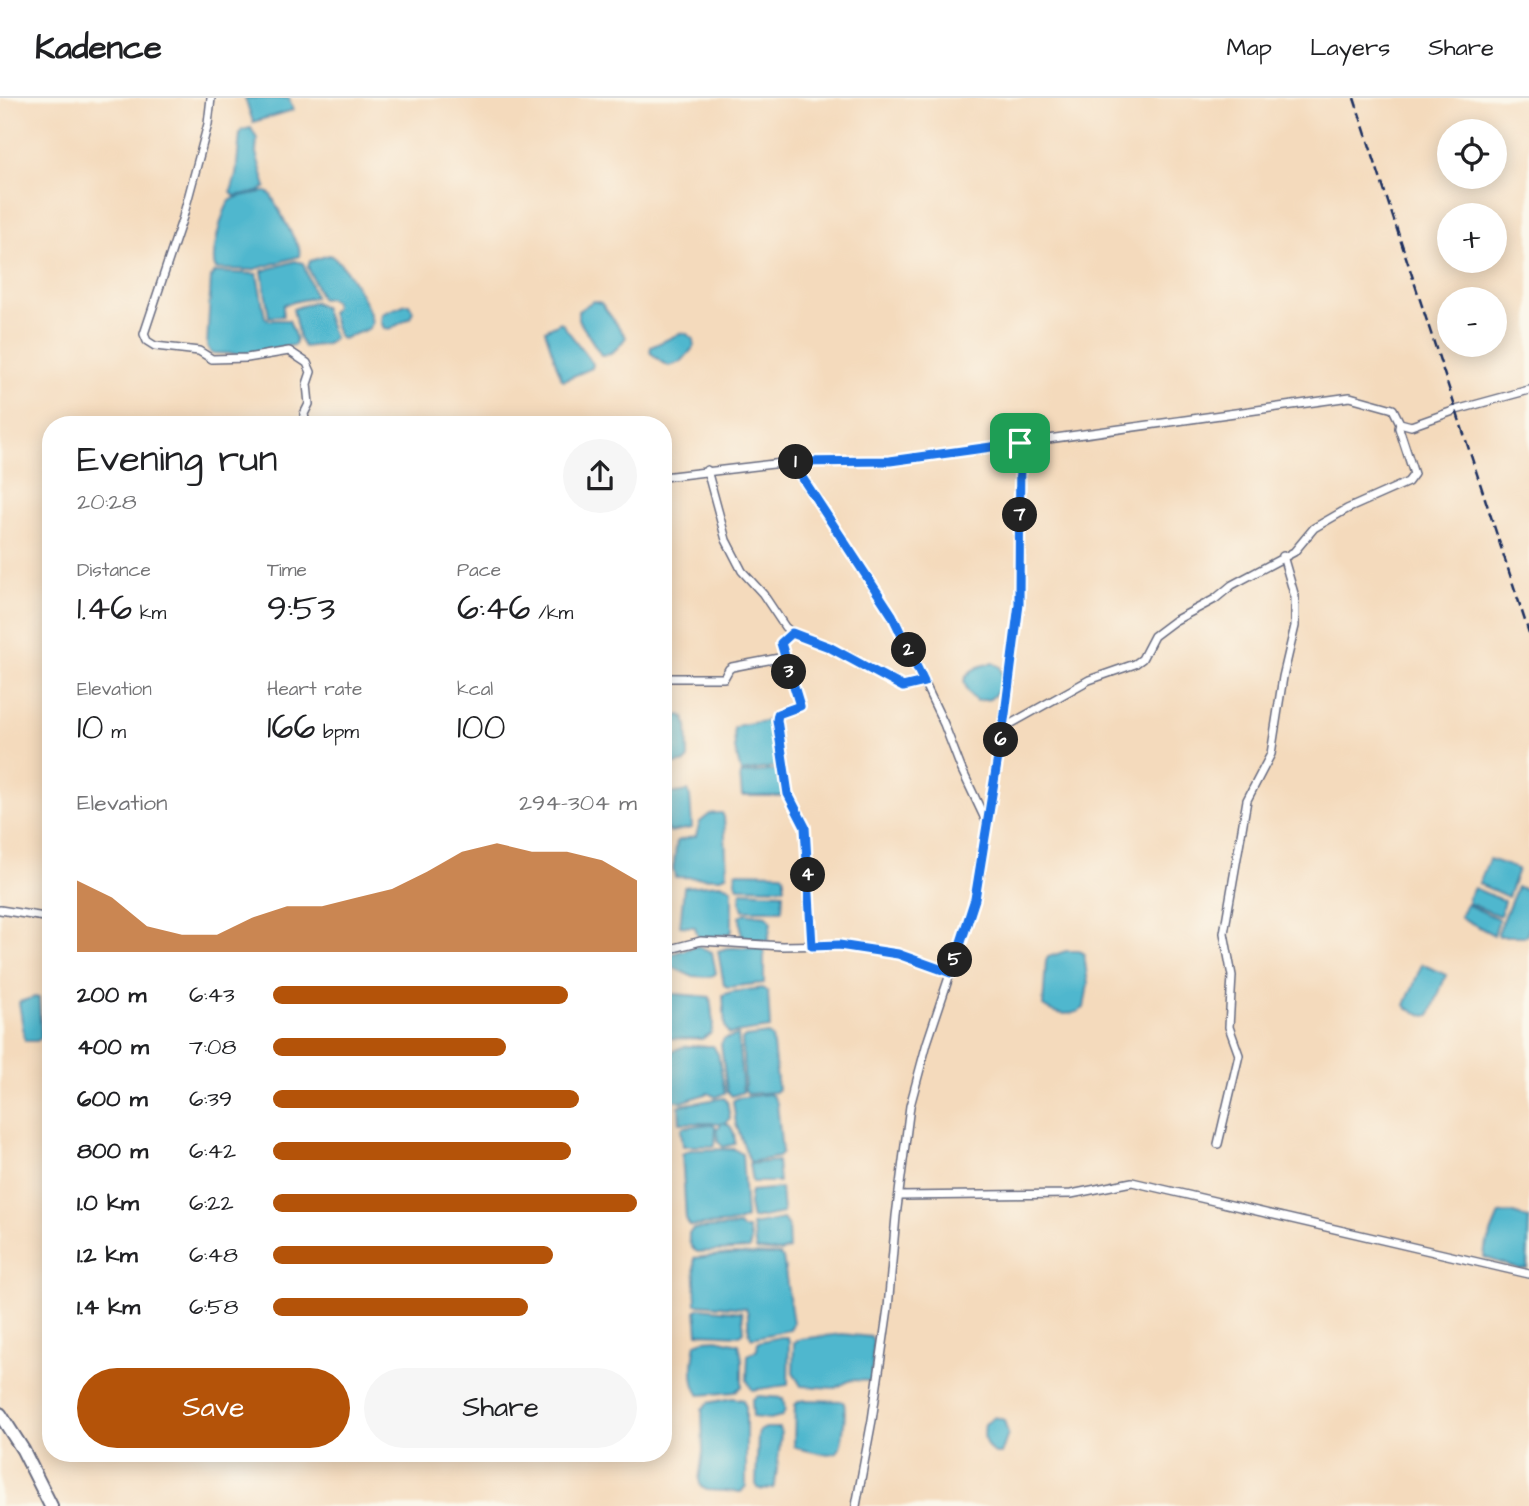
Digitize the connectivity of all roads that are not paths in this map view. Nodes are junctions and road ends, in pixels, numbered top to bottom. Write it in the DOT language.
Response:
graph roads {
  1 [pos="211,98"];
  2 [pos="1529,390"];
  3 [pos="304,416"];
  4 [pos="1401,423"];
  5 [pos="1020,443"];
  6 [pos="792,462"];
  7 [pos="708,470"];
  8 [pos="672,476"];
  9 [pos="1283,556"];
  10 [pos="792,633"];
  11 [pos="784,657"];
  12 [pos="672,678"];
  13 [pos="924,682"];
  14 [pos="1003,728"];
  15 [pos="987,821"];
  16 [pos="0,910"];
  17 [pos="42,917"];
  18 [pos="812,946"];
  19 [pos="672,948"];
  20 [pos="951,973"];
  21 [pos="1218,1144"];
  22 [pos="899,1196"];
  23 [pos="1529,1274"];
  24 [pos="0,1415"];
  25 [pos="51,1506"];
  26 [pos="856,1506"];
  1 -- 3 [label="street"];
  2 -- 4 [label="street"];
  4 -- 5 [label="street"];
  4 -- 9 [label="street"];
  5 -- 6 [label="street"];
  5 -- 14 [label="street"];
  6 -- 7 [label="street"];
  6 -- 13 [label="street"];
  7 -- 8 [label="street"];
  7 -- 10 [label="street"];
  9 -- 14 [label="street"];
  9 -- 21 [label="street"];
  10 -- 11 [label="street"];
  10 -- 13 [label="street"];
  11 -- 12 [label="street"];
  11 -- 18 [label="street"];
  13 -- 15 [label="street"];
  14 -- 15 [label="street"];
  15 -- 20 [label="street"];
  16 -- 17 [label="street"];
  18 -- 19 [label="street"];
  18 -- 20 [label="street"];
  20 -- 22 [label="street"];
  22 -- 23 [label="street"];
  22 -- 26 [label="street"];
  24 -- 25 [label="main road"];
}
